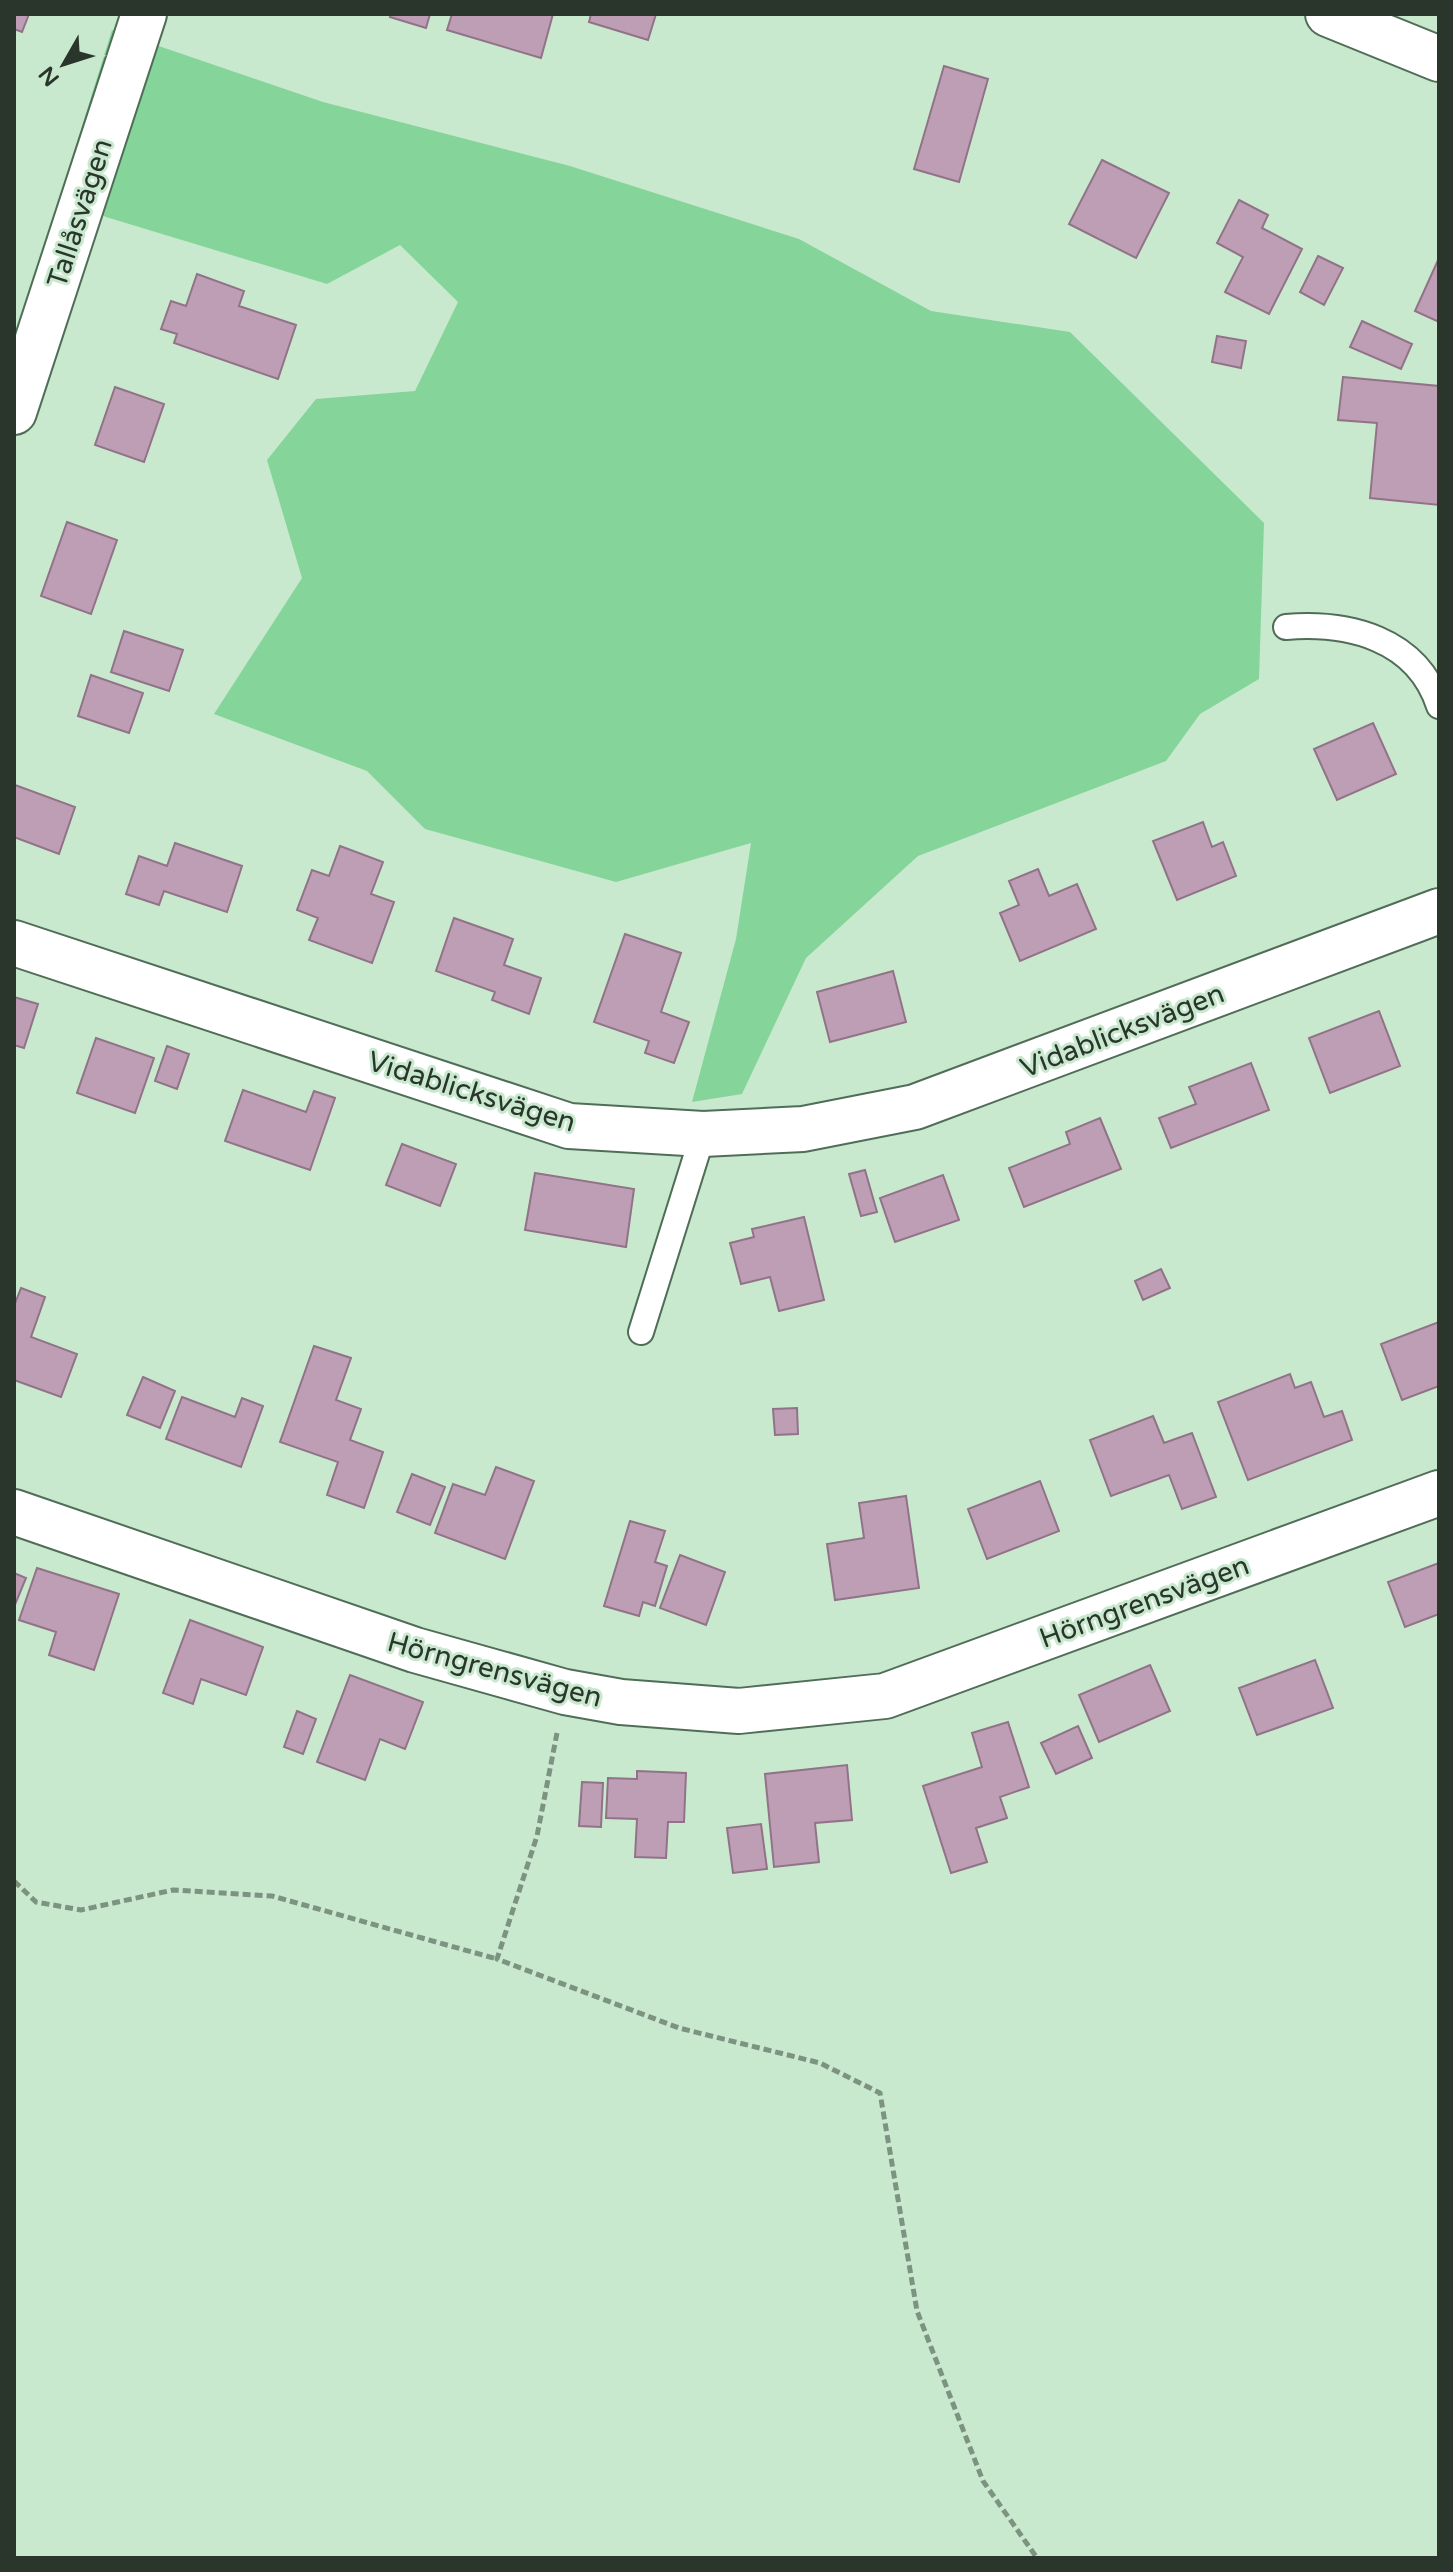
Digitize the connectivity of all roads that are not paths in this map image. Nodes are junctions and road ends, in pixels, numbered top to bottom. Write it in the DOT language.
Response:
graph roads {
  1 [pos="144,14"];
  2 [pos="1328,14"];
  3 [pos="1439,59"];
  4 [pos="14,412"];
  5 [pos="1286,627"];
  6 [pos="1439,706"];
  7 [pos="1439,911"];
  8 [pos="14,943"];
  9 [pos="703,1134"];
  10 [pos="641,1332"];
  11 [pos="1439,1493"];
  12 [pos="14,1512"];
  1 -- 4 [label="street, Tallåsvägen"];
  2 -- 3 [label="street"];
  5 -- 6 [label="lane"];
  7 -- 9 [label="street, Vidablicksvägen"];
  8 -- 9 [label="street, Vidablicksvägen"];
  9 -- 10 [label="lane"];
  11 -- 12 [label="street, Hörngrensvägen"];
}
